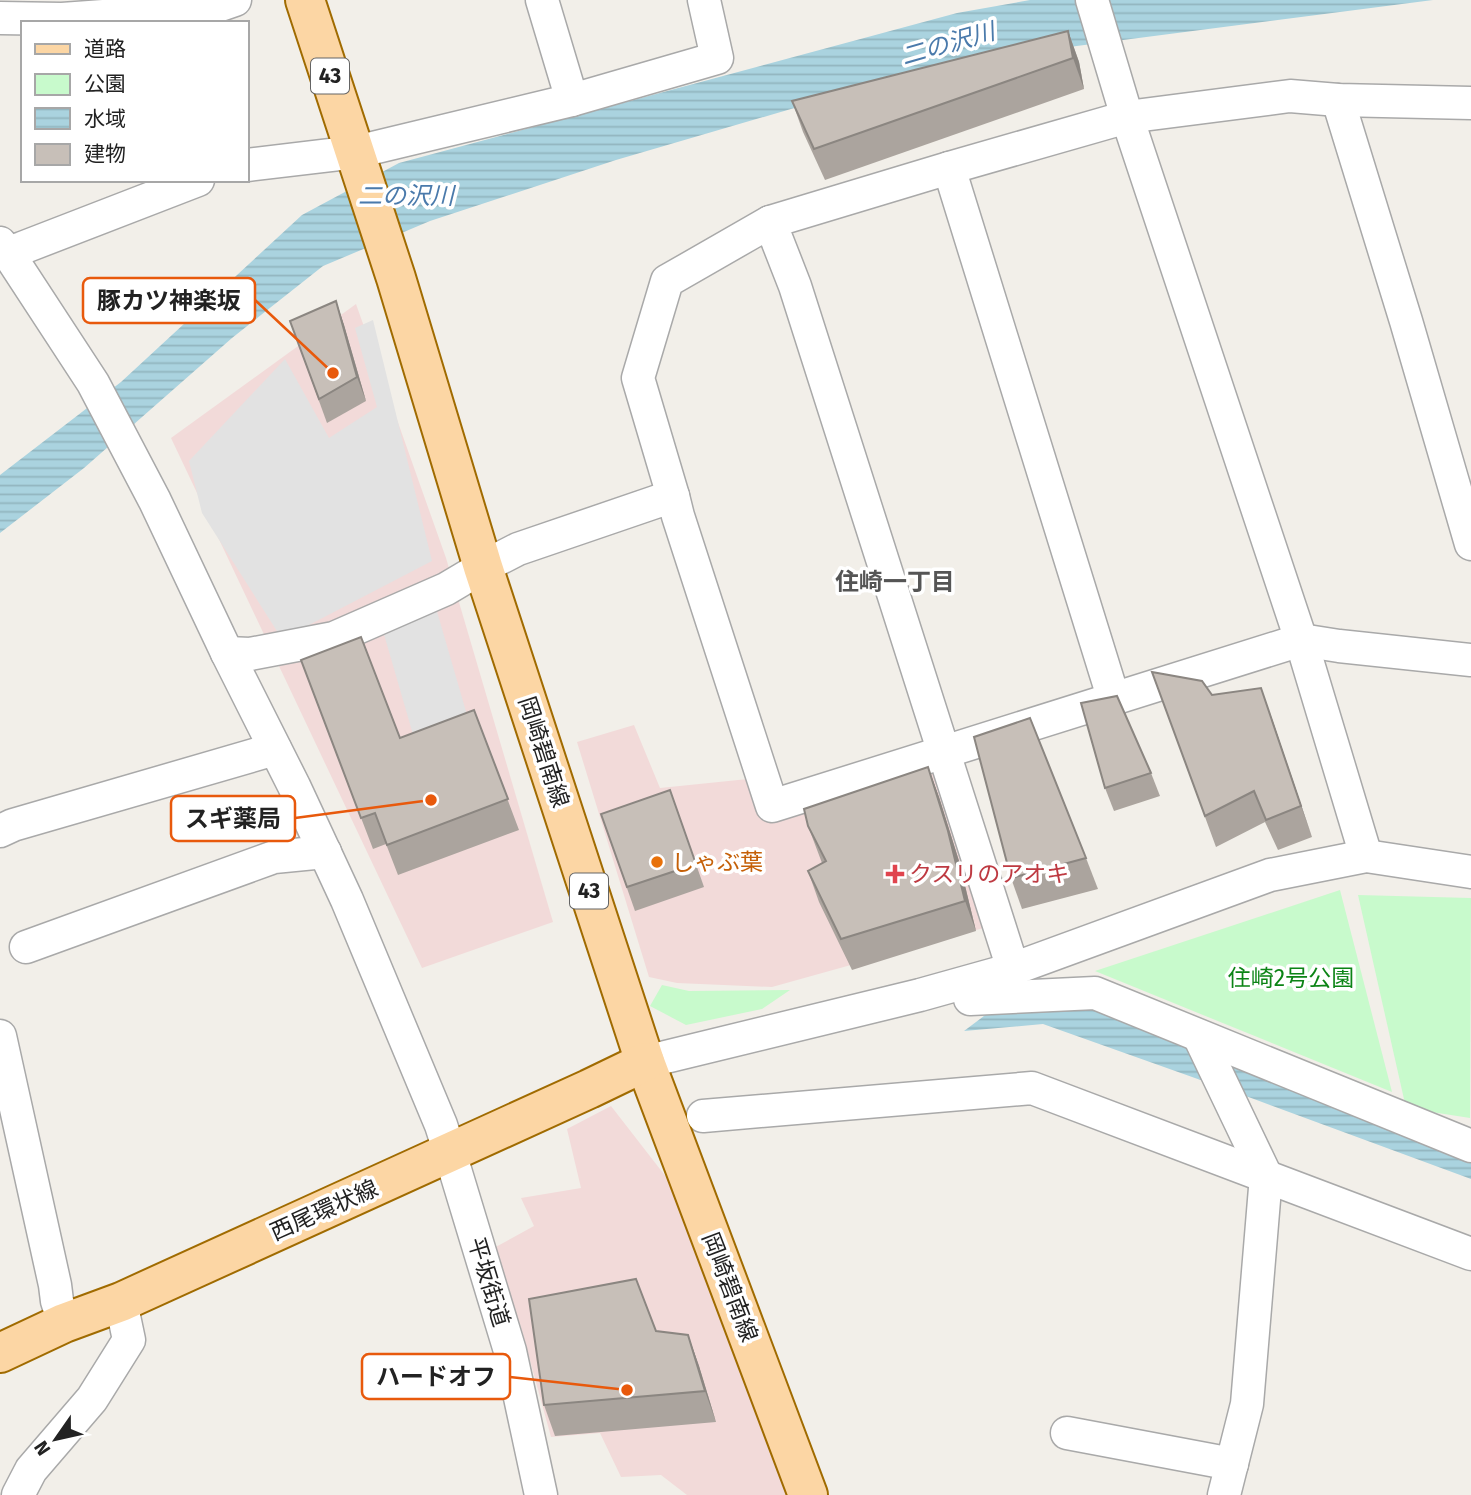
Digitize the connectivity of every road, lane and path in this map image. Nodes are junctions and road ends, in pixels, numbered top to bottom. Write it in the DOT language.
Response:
graph roads {
  1 [pos="235,0"];
  2 [pos="305,0"];
  3 [pos="542,0"];
  4 [pos="704,0"];
  5 [pos="1092,0"];
  6 [pos="0,18"];
  7 [pos="572,100"];
  8 [pos="1338,100"];
  9 [pos="1471,103"];
  10 [pos="1127,117"];
  11 [pos="356,152"];
  12 [pos="248,165"];
  13 [pos="949,168"];
  14 [pos="192,182"];
  15 [pos="770,222"];
  16 [pos="3,249"];
  17 [pos="673,496"];
  18 [pos="1471,544"];
  19 [pos="483,566"];
  20 [pos="1301,640"];
  21 [pos="227,653"];
  22 [pos="1471,660"];
  23 [pos="1114,700"];
  24 [pos="275,749"];
  25 [pos="943,753"];
  26 [pos="0,831"];
  27 [pos="325,852"];
  28 [pos="1366,856"];
  29 [pos="1471,872"];
  30 [pos="26,947"];
  31 [pos="1013,969"];
  32 [pos="971,999"];
  33 [pos="0,1036"];
  34 [pos="1203,1044"];
  35 [pos="645,1062"];
  36 [pos="703,1116"];
  37 [pos="1471,1146"];
  38 [pos="450,1153"];
  39 [pos="1266,1176"];
  40 [pos="1471,1254"];
  41 [pos="121,1302"];
  42 [pos="64,1323"];
  43 [pos="0,1353"];
  44 [pos="1067,1433"];
  45 [pos="1232,1464"];
  46 [pos="18,1495"];
  47 [pos="541,1495"];
  48 [pos="808,1495"];
  49 [pos="1224,1495"];
  1 -- 6 [label="street"];
  2 -- 11 [label="main road, 岡崎碧南線 / 43"];
  3 -- 7 [label="street"];
  4 -- 7 [label="street"];
  5 -- 10 [label="street"];
  7 -- 11 [label="street"];
  8 -- 9 [label="street"];
  8 -- 10 [label="street"];
  8 -- 18 [label="street"];
  10 -- 13 [label="street"];
  10 -- 20 [label="street"];
  11 -- 12 [label="street"];
  11 -- 19 [label="main road, 岡崎碧南線 / 43"];
  13 -- 15 [label="street"];
  13 -- 23 [label="street"];
  14 -- 16 [label="street"];
  15 -- 17 [label="street"];
  15 -- 25 [label="street"];
  16 -- 21 [label="street, 平坂街道"];
  17 -- 19 [label="street"];
  17 -- 25 [label="street"];
  19 -- 21 [label="street"];
  19 -- 35 [label="main road, 岡崎碧南線 / 43"];
  20 -- 22 [label="street"];
  20 -- 23 [label="street"];
  20 -- 28 [label="street"];
  21 -- 24 [label="street, 平坂街道"];
  23 -- 25 [label="street"];
  24 -- 26 [label="street"];
  24 -- 27 [label="street, 平坂街道"];
  25 -- 31 [label="street"];
  27 -- 30 [label="street"];
  27 -- 38 [label="street, 平坂街道"];
  28 -- 29 [label="street"];
  28 -- 31 [label="street"];
  31 -- 35 [label="street"];
  32 -- 34 [label="street"];
  33 -- 42 [label="street"];
  34 -- 37 [label="street"];
  34 -- 39 [label="street"];
  35 -- 38 [label="main road, 西尾環状線"];
  35 -- 48 [label="main road, 岡崎碧南線 / 43"];
  36 -- 39 [label="street"];
  38 -- 41 [label="main road, 西尾環状線"];
  38 -- 47 [label="street, 平坂街道"];
  39 -- 40 [label="street"];
  39 -- 45 [label="street"];
  41 -- 42 [label="main road, 西尾環状線"];
  41 -- 46 [label="street"];
  42 -- 43 [label="main road, 西尾環状線"];
  44 -- 45 [label="street"];
  45 -- 49 [label="street"];
}
